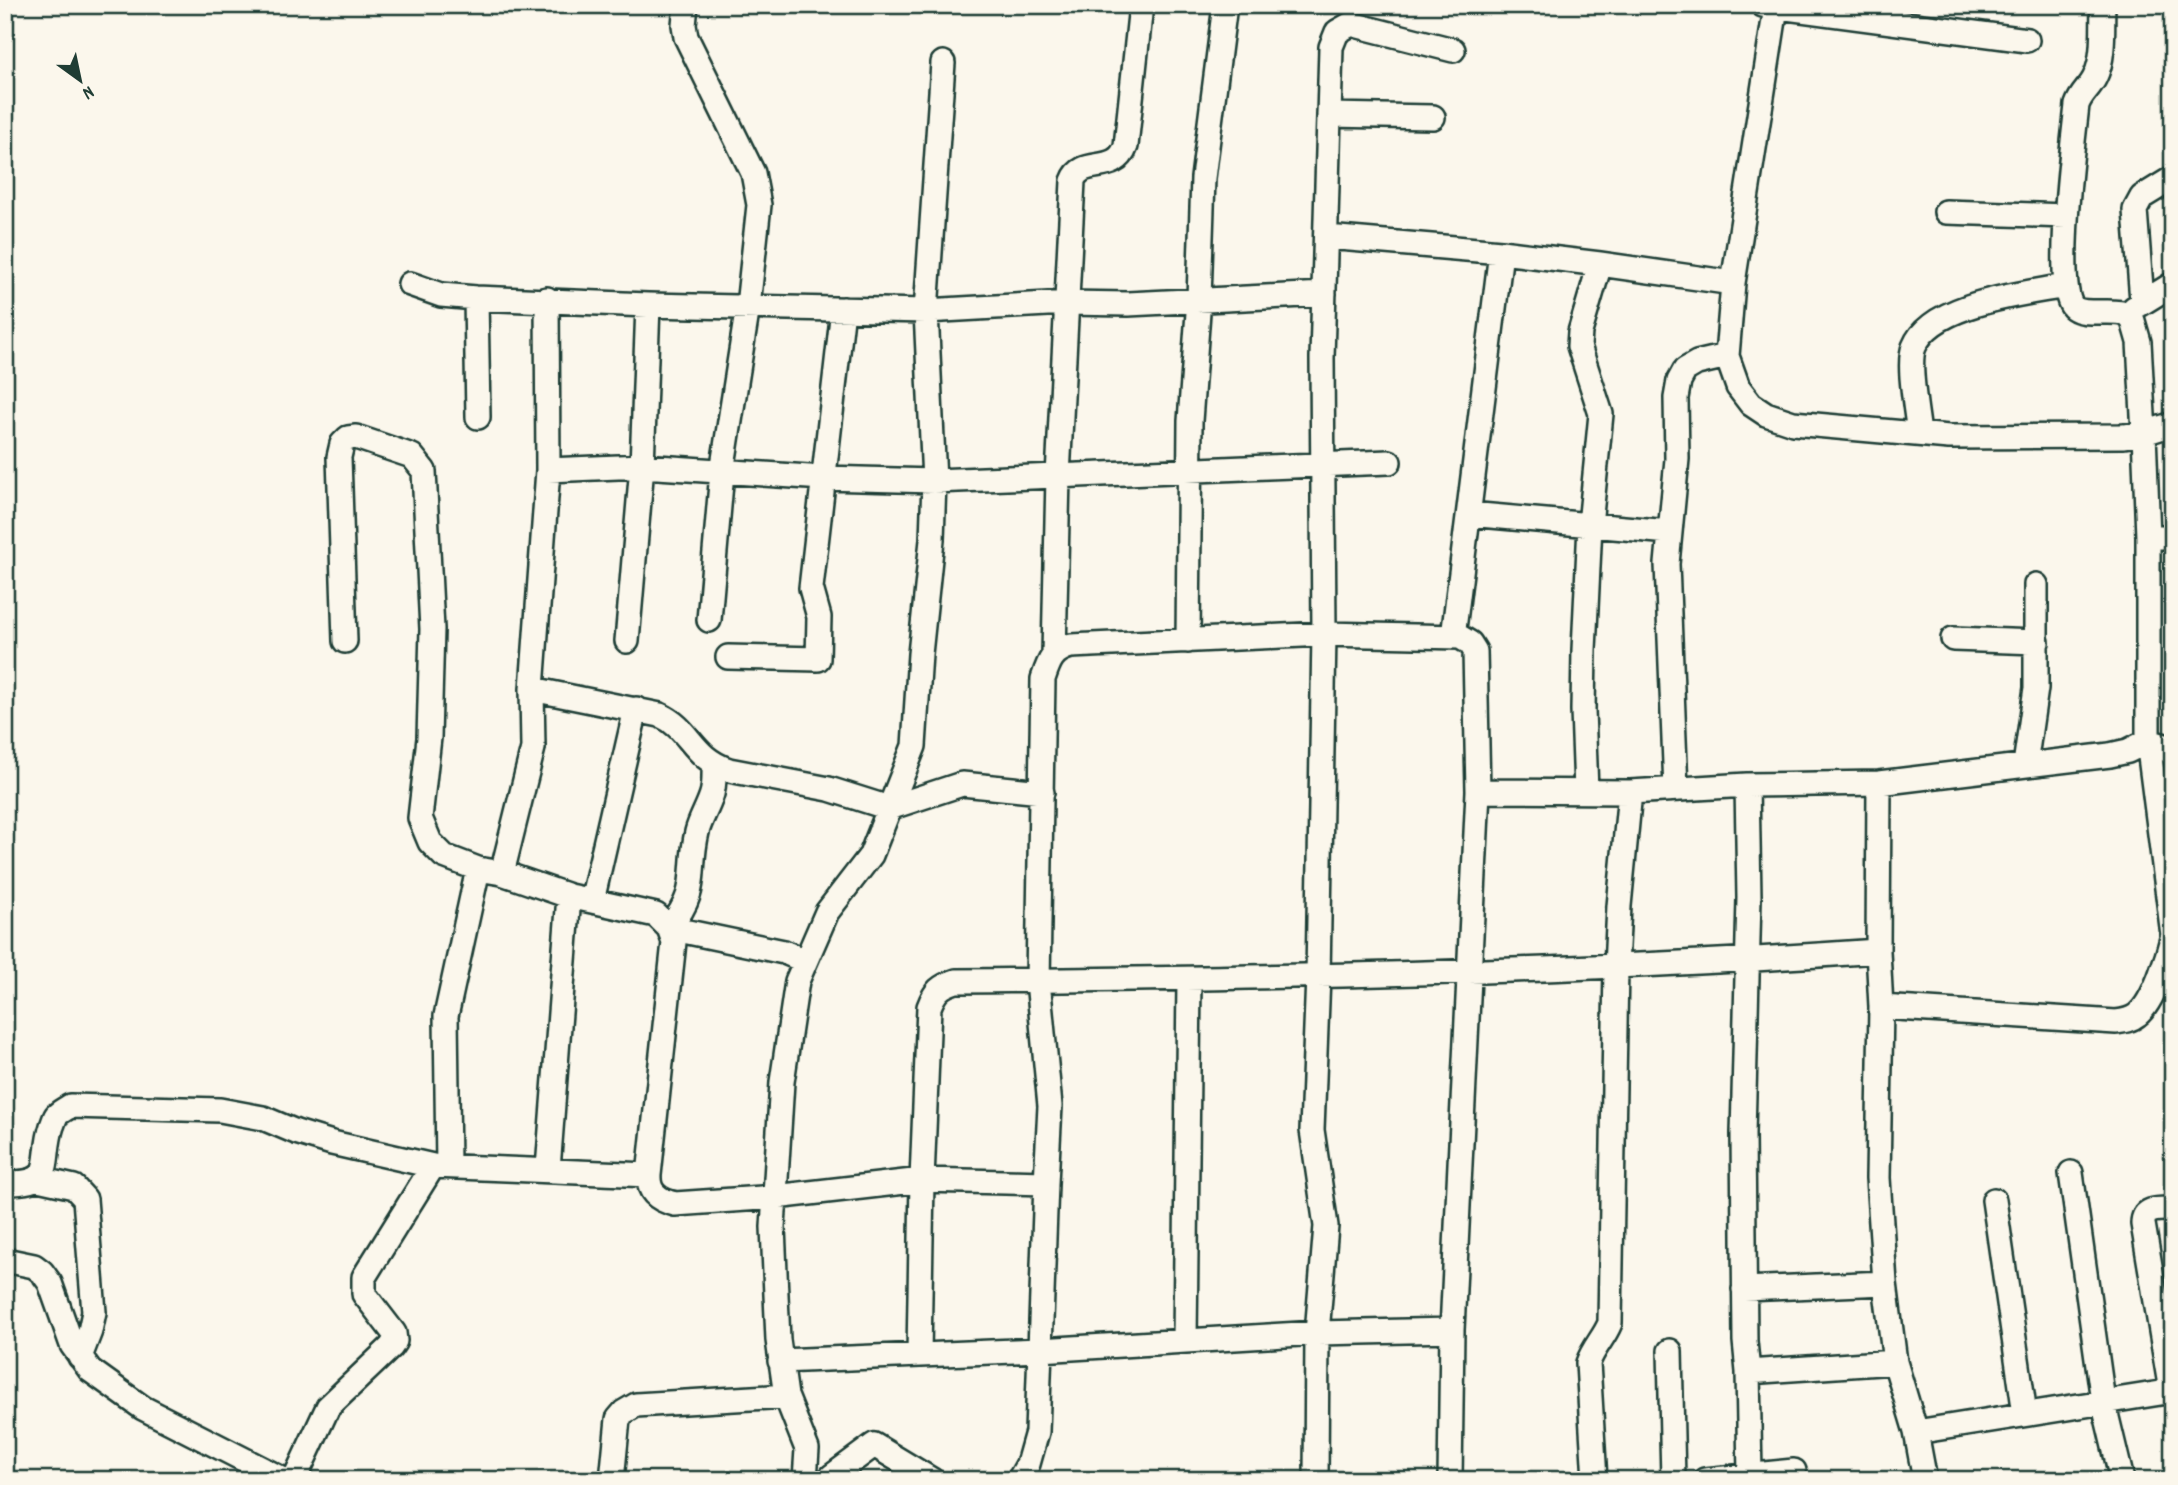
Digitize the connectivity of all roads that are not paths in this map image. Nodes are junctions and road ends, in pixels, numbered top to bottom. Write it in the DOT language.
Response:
graph roads {
  1 [pos="686,5"];
  2 [pos="1141,5"];
  3 [pos="1225,5"];
  4 [pos="2103,5"];
  5 [pos="1769,6"];
  6 [pos="2027,40"];
  7 [pos="1454,50"];
  8 [pos="943,63"];
  9 [pos="1329,115"];
  10 [pos="1433,117"];
  11 [pos="2173,178"];
  12 [pos="1946,212"];
  13 [pos="2066,216"];
  14 [pos="1327,237"];
  15 [pos="1501,253"];
  16 [pos="1600,264"];
  17 [pos="1734,283"];
  18 [pos="410,284"];
  19 [pos="2173,284"];
  20 [pos="2065,286"];
  21 [pos="1324,294"];
  22 [pos="476,298"];
  23 [pos="547,299"];
  24 [pos="1199,299"];
  25 [pos="1066,303"];
  26 [pos="648,305"];
  27 [pos="748,306"];
  28 [pos="2135,307"];
  29 [pos="843,309"];
  30 [pos="926,312"];
  31 [pos="1727,356"];
  32 [pos="478,418"];
  33 [pos="2173,424"];
  34 [pos="2144,433"];
  35 [pos="1919,434"];
  36 [pos="1389,462"];
  37 [pos="1321,465"];
  38 [pos="642,466"];
  39 [pos="548,470"];
  40 [pos="1190,471"];
  41 [pos="722,472"];
  42 [pos="1058,476"];
  43 [pos="824,478"];
  44 [pos="934,481"];
  45 [pos="1469,514"];
  46 [pos="1590,525"];
  47 [pos="1669,532"];
  48 [pos="2148,537"];
  49 [pos="2173,537"];
  50 [pos="2036,585"];
  51 [pos="709,620"];
  52 [pos="1324,634"];
  53 [pos="1453,637"];
  54 [pos="1953,639"];
  55 [pos="345,641"];
  56 [pos="626,641"];
  57 [pos="1188,641"];
  58 [pos="2037,642"];
  59 [pos="1054,654"];
  60 [pos="728,657"];
  61 [pos="532,689"];
  62 [pos="636,709"];
  63 [pos="2148,741"];
  64 [pos="2173,754"];
  65 [pos="714,765"];
  66 [pos="2025,765"];
  67 [pos="1879,783"];
  68 [pos="1746,785"];
  69 [pos="1675,789"];
  70 [pos="1478,791"];
  71 [pos="1586,791"];
  72 [pos="1041,792"];
  73 [pos="1630,792"];
  74 [pos="889,808"];
  75 [pos="478,869"];
  76 [pos="502,873"];
  77 [pos="569,896"];
  78 [pos="592,901"];
  79 [pos="669,928"];
  80 [pos="1878,951"];
  81 [pos="805,961"];
  82 [pos="1747,961"];
  83 [pos="1616,967"];
  84 [pos="1469,971"];
  85 [pos="1318,976"];
  86 [pos="1189,979"];
  87 [pos="1038,981"];
  88 [pos="1881,1007"];
  89 [pos="440,1166"];
  90 [pos="548,1169"];
  91 [pos="2071,1173"];
  92 [pos="649,1174"];
  93 [pos="38,1179"];
  94 [pos="922,1180"];
  95 [pos="1046,1183"];
  96 [pos="5,1184"];
  97 [pos="775,1197"];
  98 [pos="1994,1200"];
  99 [pos="2173,1209"];
  100 [pos="5,1260"];
  101 [pos="1885,1283"];
  102 [pos="1744,1289"];
  103 [pos="1452,1330"];
  104 [pos="1317,1333"];
  105 [pos="1185,1341"];
  106 [pos="1040,1350"];
  107 [pos="1671,1351"];
  108 [pos="919,1355"];
  109 [pos="80,1357"];
  110 [pos="780,1361"];
  111 [pos="1895,1362"];
  112 [pos="1748,1372"];
  113 [pos="2172,1391"];
  114 [pos="786,1396"];
  115 [pos="2103,1401"];
  116 [pos="2025,1414"];
  117 [pos="1916,1432"];
  118 [pos="256,1473"];
  119 [pos="1749,1475"];
  120 [pos="832,1476"];
  121 [pos="284,1480"];
  122 [pos="294,1480"];
  123 [pos="612,1480"];
  124 [pos="805,1480"];
  125 [pos="932,1480"];
  126 [pos="1019,1480"];
  127 [pos="1316,1480"];
  128 [pos="1450,1480"];
  129 [pos="1595,1480"];
  130 [pos="1673,1480"];
  131 [pos="1705,1480"];
  132 [pos="1795,1480"];
  133 [pos="1925,1480"];
  134 [pos="2122,1480"];
  1 -- 27 [label="street"];
  2 -- 25 [label="street"];
  3 -- 24 [label="street"];
  4 -- 13 [label="street"];
  5 -- 6 [label="street"];
  5 -- 17 [label="street"];
  7 -- 9 [label="street"];
  8 -- 30 [label="street"];
  9 -- 10 [label="street"];
  9 -- 14 [label="street"];
  11 -- 28 [label="street"];
  12 -- 13 [label="street"];
  13 -- 20 [label="street"];
  14 -- 15 [label="street"];
  14 -- 21 [label="street"];
  15 -- 16 [label="street"];
  15 -- 45 [label="street"];
  16 -- 17 [label="street"];
  16 -- 46 [label="street"];
  17 -- 31 [label="street"];
  18 -- 22 [label="street"];
  19 -- 28 [label="street"];
  20 -- 28 [label="street"];
  20 -- 35 [label="street"];
  21 -- 24 [label="street"];
  21 -- 37 [label="street"];
  22 -- 23 [label="street"];
  22 -- 32 [label="street"];
  23 -- 26 [label="street"];
  23 -- 39 [label="street"];
  24 -- 25 [label="street"];
  24 -- 40 [label="street"];
  25 -- 30 [label="street"];
  25 -- 42 [label="street"];
  26 -- 27 [label="street"];
  26 -- 38 [label="street"];
  27 -- 29 [label="street"];
  27 -- 41 [label="street"];
  28 -- 34 [label="street"];
  29 -- 30 [label="street"];
  29 -- 43 [label="street"];
  30 -- 44 [label="street"];
  31 -- 35 [label="street"];
  31 -- 47 [label="street"];
  33 -- 34 [label="street"];
  34 -- 35 [label="street"];
  34 -- 48 [label="street"];
  36 -- 37 [label="street"];
  37 -- 40 [label="street"];
  37 -- 52 [label="street"];
  38 -- 39 [label="street"];
  38 -- 41 [label="street"];
  38 -- 56 [label="street"];
  39 -- 61 [label="street"];
  40 -- 42 [label="street"];
  40 -- 57 [label="street"];
  41 -- 43 [label="street"];
  41 -- 51 [label="street"];
  42 -- 44 [label="street"];
  42 -- 59 [label="street"];
  43 -- 44 [label="street"];
  43 -- 60 [label="street"];
  44 -- 74 [label="street"];
  45 -- 46 [label="street"];
  45 -- 53 [label="street"];
  46 -- 47 [label="street"];
  46 -- 71 [label="street"];
  47 -- 69 [label="street"];
  48 -- 49 [label="street"];
  48 -- 63 [label="street"];
  50 -- 58 [label="street"];
  52 -- 53 [label="street"];
  52 -- 57 [label="street"];
  52 -- 85 [label="street"];
  53 -- 70 [label="street"];
  54 -- 58 [label="street"];
  55 -- 75 [label="street"];
  57 -- 59 [label="street"];
  58 -- 66 [label="street"];
  59 -- 72 [label="street"];
  61 -- 62 [label="street"];
  61 -- 76 [label="street"];
  62 -- 65 [label="street"];
  62 -- 78 [label="street"];
  63 -- 64 [label="street"];
  63 -- 66 [label="street"];
  63 -- 88 [label="street"];
  65 -- 74 [label="street"];
  65 -- 79 [label="street"];
  66 -- 67 [label="street"];
  67 -- 68 [label="street"];
  67 -- 80 [label="street"];
  68 -- 69 [label="street"];
  68 -- 82 [label="street"];
  69 -- 73 [label="street"];
  70 -- 71 [label="street"];
  70 -- 84 [label="street"];
  71 -- 73 [label="street"];
  72 -- 74 [label="street"];
  72 -- 87 [label="street"];
  73 -- 83 [label="street"];
  74 -- 81 [label="street"];
  75 -- 76 [label="street"];
  75 -- 89 [label="street"];
  76 -- 77 [label="street"];
  77 -- 78 [label="street"];
  77 -- 90 [label="street"];
  78 -- 79 [label="street"];
  79 -- 81 [label="street"];
  79 -- 92 [label="street"];
  80 -- 82 [label="street"];
  80 -- 88 [label="street"];
  81 -- 97 [label="street"];
  82 -- 83 [label="street"];
  82 -- 102 [label="street"];
  83 -- 84 [label="street"];
  83 -- 129 [label="street"];
  84 -- 85 [label="street"];
  84 -- 103 [label="street"];
  85 -- 86 [label="street"];
  85 -- 104 [label="street"];
  86 -- 87 [label="street"];
  86 -- 105 [label="street"];
  87 -- 94 [label="street"];
  87 -- 95 [label="street"];
  88 -- 101 [label="street"];
  89 -- 90 [label="street"];
  89 -- 93 [label="street"];
  89 -- 122 [label="street"];
  90 -- 92 [label="street"];
  91 -- 115 [label="street"];
  92 -- 97 [label="street"];
  93 -- 96 [label="street"];
  93 -- 109 [label="street"];
  94 -- 95 [label="street"];
  94 -- 97 [label="street"];
  94 -- 108 [label="street"];
  95 -- 106 [label="street"];
  97 -- 110 [label="street"];
  98 -- 116 [label="street"];
  99 -- 113 [label="street"];
  100 -- 109 [label="street"];
  101 -- 102 [label="street"];
  101 -- 111 [label="street"];
  102 -- 112 [label="street"];
  103 -- 104 [label="street"];
  103 -- 128 [label="street"];
  104 -- 105 [label="street"];
  104 -- 127 [label="street"];
  105 -- 106 [label="street"];
  106 -- 108 [label="street"];
  106 -- 126 [label="street"];
  107 -- 130 [label="street"];
  108 -- 110 [label="street"];
  109 -- 118 [label="street"];
  110 -- 114 [label="street"];
  111 -- 112 [label="street"];
  111 -- 117 [label="street"];
  112 -- 119 [label="street"];
  113 -- 115 [label="street"];
  114 -- 123 [label="street"];
  114 -- 124 [label="street"];
  115 -- 116 [label="street"];
  115 -- 134 [label="street"];
  116 -- 117 [label="street"];
  117 -- 133 [label="street"];
  118 -- 121 [label="street"];
  119 -- 131 [label="street"];
  119 -- 132 [label="street"];
  120 -- 125 [label="street"];
}
